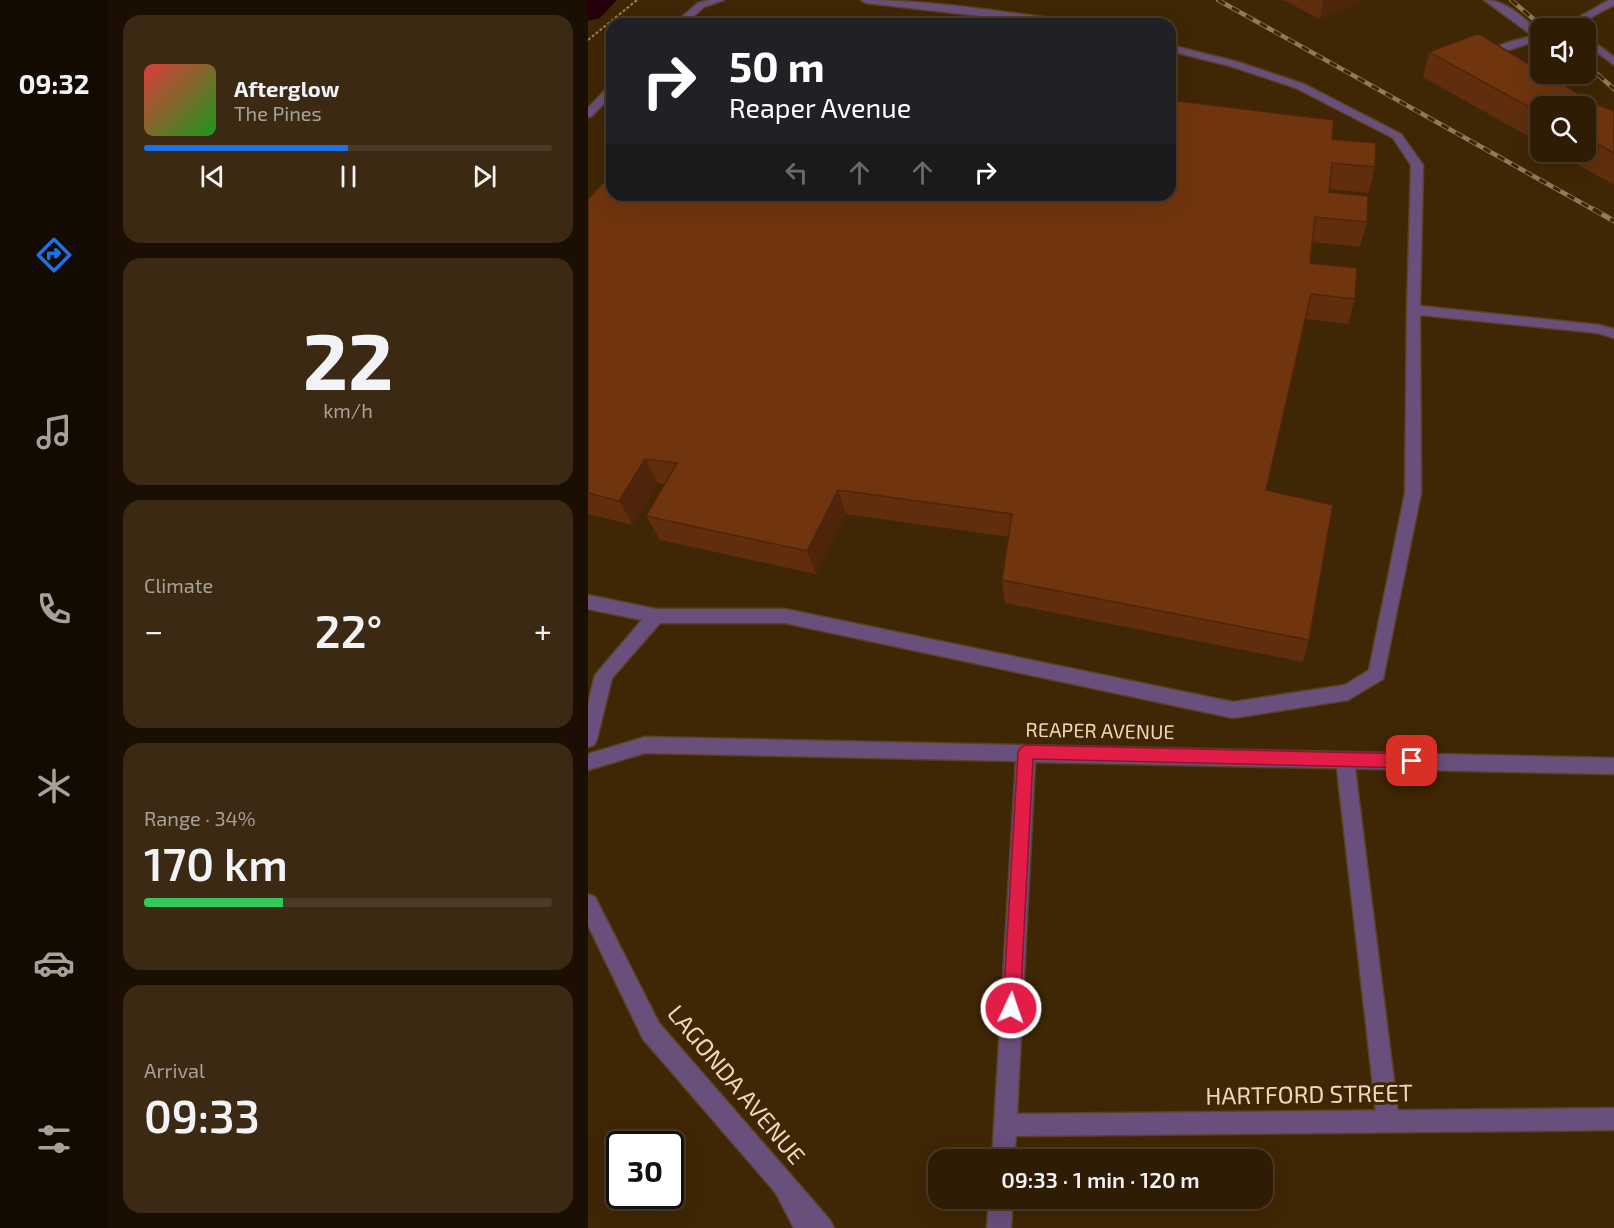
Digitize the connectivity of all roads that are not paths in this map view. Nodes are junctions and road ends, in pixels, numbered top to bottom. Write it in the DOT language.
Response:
graph roads {
  1 [pos="719,0"];
  2 [pos="866,0"];
  3 [pos="1489,0"];
  4 [pos="892,1"];
  5 [pos="1614,1"];
  6 [pos="686,18"];
  7 [pos="1031,18"];
  8 [pos="1584,18"];
  9 [pos="1530,29"];
  10 [pos="1530,39"];
  11 [pos="1596,47"];
  12 [pos="1176,50"];
  13 [pos="1474,60"];
  14 [pos="1614,62"];
  15 [pos="606,95"];
  16 [pos="588,114"];
  17 [pos="1413,310"];
  18 [pos="1614,334"];
  19 [pos="588,602"];
  20 [pos="656,616"];
  21 [pos="588,739"];
  22 [pos="1026,752"];
  23 [pos="1345,760"];
  24 [pos="588,762"];
  25 [pos="1614,766"];
  26 [pos="588,906"];
  27 [pos="1614,1119"];
  28 [pos="1388,1121"];
  29 [pos="1005,1125"];
  30 [pos="1004,1149"];
  31 [pos="782,1182"];
  32 [pos="1000,1209"];
  33 [pos="807,1228"];
  34 [pos="822,1228"];
  35 [pos="999,1228"];
  1 -- 6 [label="street"];
  2 -- 4 [label="street"];
  3 -- 9 [label="street"];
  4 -- 7 [label="street"];
  5 -- 8 [label="street"];
  10 -- 13 [label="street"];
  11 -- 14 [label="street"];
  12 -- 17 [label="street"];
  15 -- 16 [label="street"];
  17 -- 18 [label="street"];
  17 -- 20 [label="street"];
  19 -- 20 [label="street"];
  20 -- 21 [label="street"];
  22 -- 23 [label="street, REAPER AVENUE"];
  22 -- 24 [label="street, REAPER AVENUE"];
  22 -- 29 [label="street"];
  23 -- 25 [label="street, REAPER AVENUE"];
  23 -- 28 [label="street"];
  26 -- 31 [label="street, LAGONDA AVENUE"];
  27 -- 28 [label="street, HARTFORD STREET"];
  28 -- 29 [label="street, HARTFORD STREET"];
  29 -- 30 [label="street"];
  31 -- 33 [label="street"];
  31 -- 34 [label="street, LAGONDA AVENUE"];
  32 -- 35 [label="street"];
}
